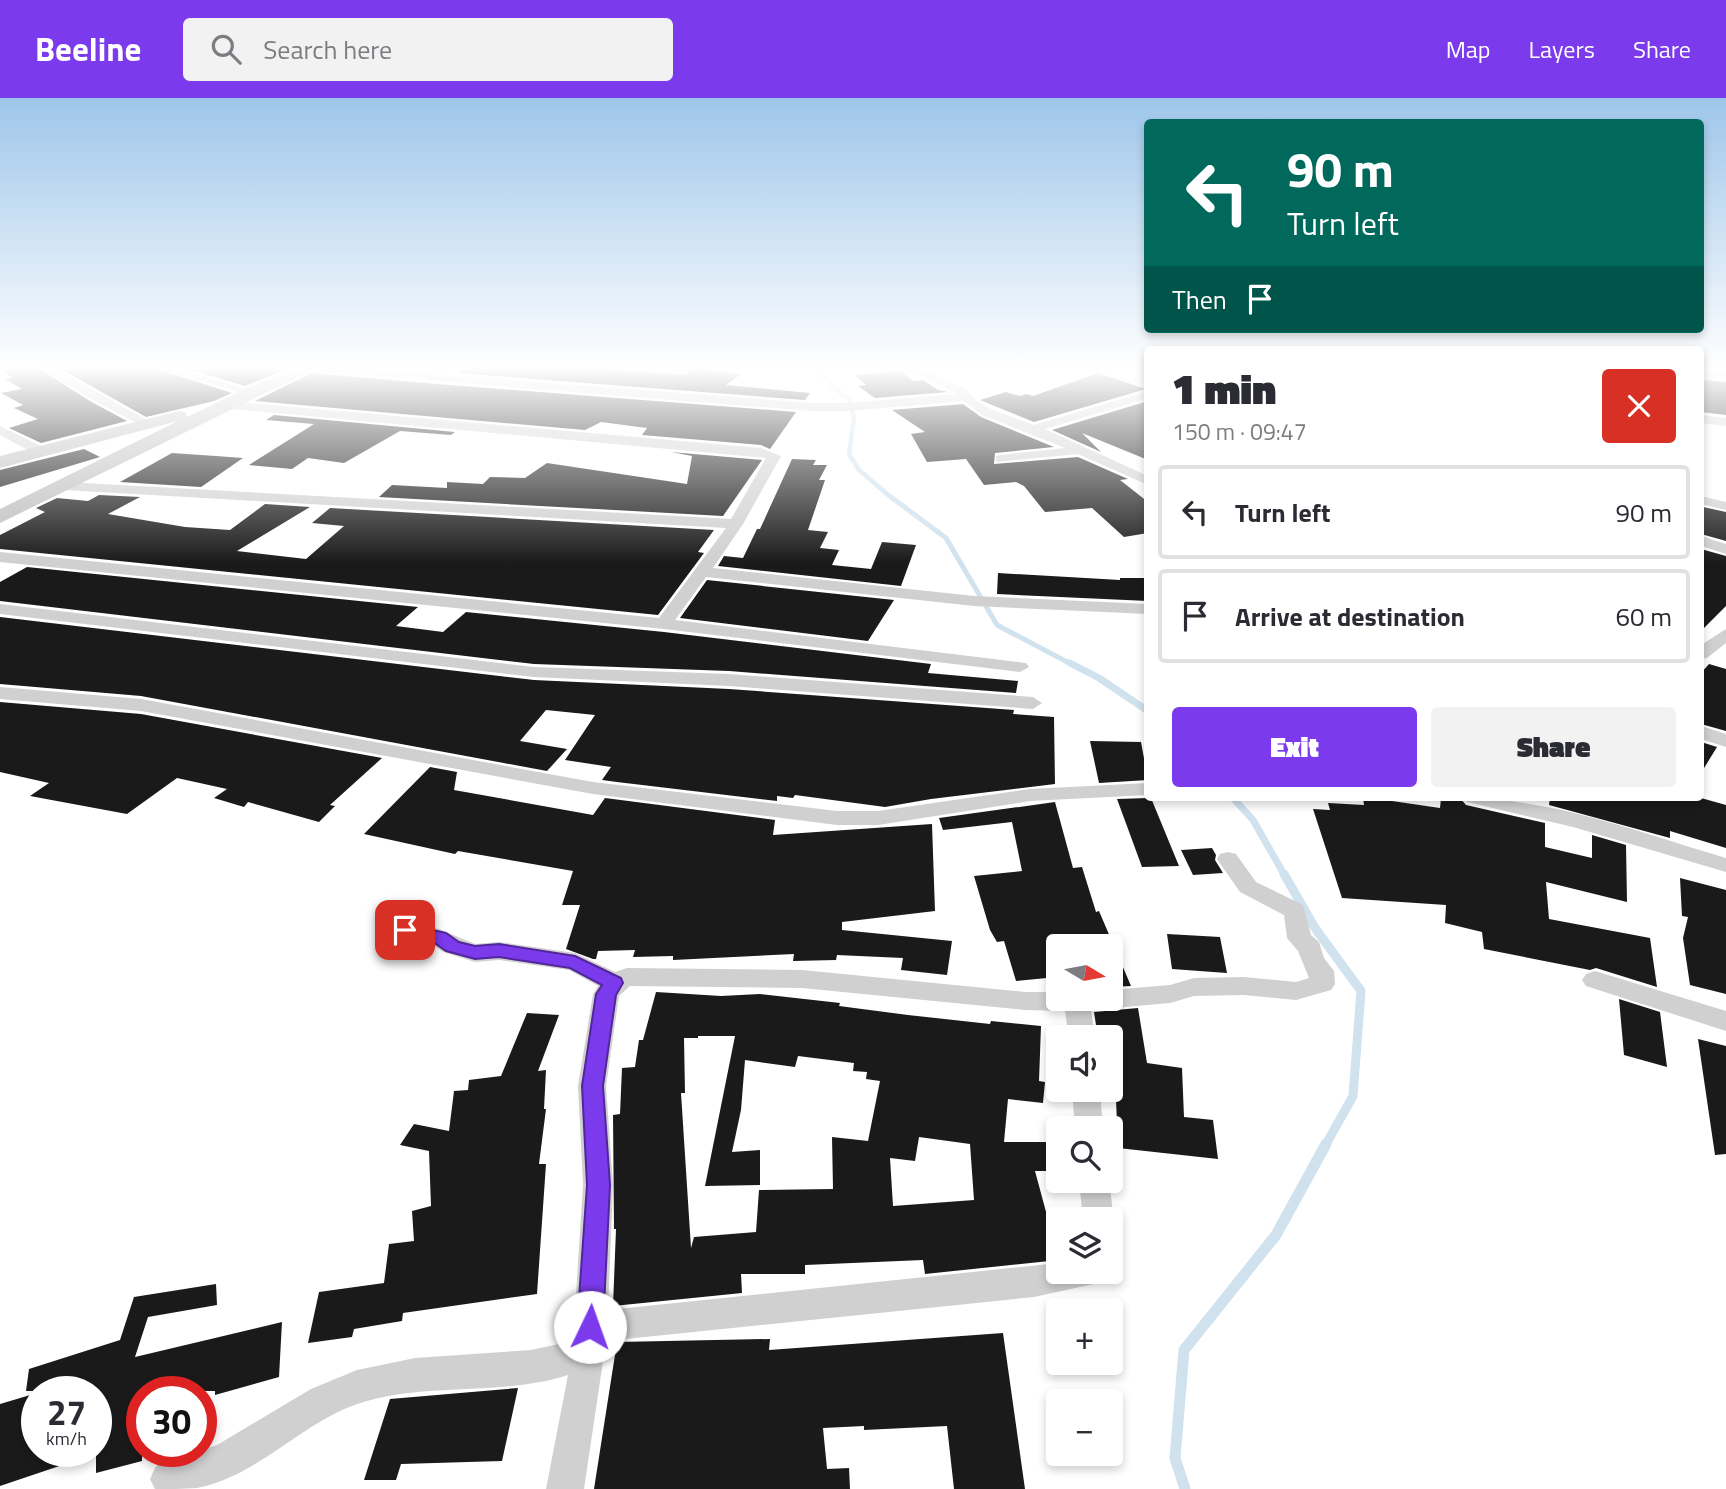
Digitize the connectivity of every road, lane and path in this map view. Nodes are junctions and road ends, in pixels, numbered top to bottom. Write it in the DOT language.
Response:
graph roads {
  1 [pos="6,433"];
  2 [pos="114,433"];
  3 [pos="149,433"];
  4 [pos="170,433"];
  5 [pos="528,433"];
  6 [pos="1043,433"];
  7 [pos="102,436"];
  8 [pos="130,442"];
  9 [pos="1082,450"];
  10 [pos="40,451"];
  11 [pos="1001,459"];
  12 [pos="0,462"];
  13 [pos="1144,476"];
  14 [pos="65,486"];
  15 [pos="1704,501"];
  16 [pos="0,505"];
  17 [pos="1726,506"];
  18 [pos="0,517"];
  19 [pos="736,524"];
  20 [pos="1704,542"];
  21 [pos="1726,549"];
  22 [pos="0,557"];
  23 [pos="702,572"];
  24 [pos="0,609"];
  25 [pos="1144,609"];
  26 [pos="664,624"];
  27 [pos="1726,634"];
  28 [pos="1704,652"];
  29 [pos="1020,667"];
  30 [pos="0,693"];
  31 [pos="1033,703"];
  32 [pos="1704,733"];
  33 [pos="1726,741"];
  34 [pos="1144,789"];
  35 [pos="1487,801"];
  36 [pos="1228,859"];
  37 [pos="1726,865"];
  38 [pos="405,930"];
  39 [pos="1595,981"];
  40 [pos="614,983"];
  41 [pos="1124,999"];
  42 [pos="1046,1001"];
  43 [pos="1726,1021"];
  44 [pos="1046,1280"];
  45 [pos="589,1339"];
  46 [pos="169,1479"];
  47 [pos="565,1489"];
  1 -- 10 [label="street"];
  2 -- 7 [label="main road"];
  3 -- 8 [label="main road"];
  4 -- 14 [label="main road"];
  5 -- 19 [label="street"];
  6 -- 9 [label="street"];
  7 -- 8 [label="main road"];
  7 -- 10 [label="main road"];
  8 -- 16 [label="main road"];
  9 -- 11 [label="street"];
  9 -- 13 [label="street"];
  10 -- 12 [label="main road"];
  14 -- 18 [label="main road"];
  14 -- 19 [label="street"];
  15 -- 17 [label="street"];
  19 -- 23 [label="street"];
  20 -- 21 [label="street"];
  22 -- 26 [label="street"];
  23 -- 25 [label="street"];
  23 -- 26 [label="street"];
  24 -- 31 [label="street"];
  26 -- 29 [label="street"];
  27 -- 28 [label="street"];
  30 -- 34 [label="street"];
  32 -- 33 [label="street"];
  35 -- 37 [label="street"];
  36 -- 41 [label="street"];
  38 -- 40 [label="street"];
  39 -- 43 [label="street"];
  40 -- 42 [label="street"];
  40 -- 45 [label="street"];
  44 -- 45 [label="street"];
  45 -- 46 [label="street"];
  45 -- 47 [label="street"];
}
